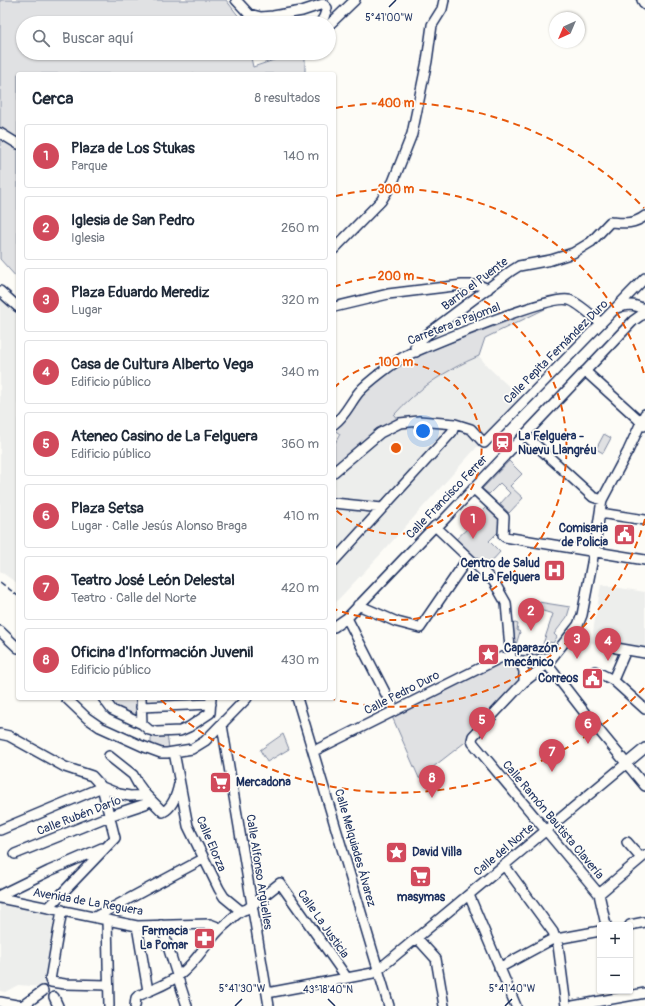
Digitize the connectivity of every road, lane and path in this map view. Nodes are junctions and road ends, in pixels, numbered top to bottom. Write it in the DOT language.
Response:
graph roads {
  1 [pos="236,0"];
  2 [pos="355,0"];
  3 [pos="444,0"];
  4 [pos="642,0"];
  5 [pos="645,5"];
  6 [pos="257,16"];
  7 [pos="273,16"];
  8 [pos="324,16"];
  9 [pos="336,19"];
  10 [pos="0,133"];
  11 [pos="16,143"];
  12 [pos="645,216"];
  13 [pos="336,245"];
  14 [pos="645,278"];
  15 [pos="488,289"];
  16 [pos="0,291"];
  17 [pos="629,294"];
  18 [pos="631,304"];
  19 [pos="16,305"];
  20 [pos="336,307"];
  21 [pos="617,308"];
  22 [pos="645,310"];
  23 [pos="645,314"];
  24 [pos="601,324"];
  25 [pos="416,352"];
  26 [pos="585,371"];
  27 [pos="645,414"];
  28 [pos="336,422"];
  29 [pos="455,424"];
  30 [pos="643,425"];
  31 [pos="525,435"];
  32 [pos="336,470"];
  33 [pos="473,488"];
  34 [pos="602,500"];
  35 [pos="336,503"];
  36 [pos="382,508"];
  37 [pos="600,513"];
  38 [pos="645,520"];
  39 [pos="435,526"];
  40 [pos="594,552"];
  41 [pos="468,558"];
  42 [pos="336,559"];
  43 [pos="645,560"];
  44 [pos="358,605"];
  45 [pos="347,618"];
  46 [pos="336,626"];
  47 [pos="0,631"];
  48 [pos="16,646"];
  49 [pos="616,648"];
  50 [pos="626,650"];
  51 [pos="645,653"];
  52 [pos="553,656"];
  53 [pos="511,659"];
  54 [pos="547,664"];
  55 [pos="595,671"];
  56 [pos="612,680"];
  57 [pos="524,682"];
  58 [pos="68,700"];
  59 [pos="104,700"];
  60 [pos="245,700"];
  61 [pos="298,700"];
  62 [pos="211,701"];
  63 [pos="141,703"];
  64 [pos="645,709"];
  65 [pos="394,710"];
  66 [pos="222,725"];
  67 [pos="145,727"];
  68 [pos="0,734"];
  69 [pos="211,736"];
  70 [pos="225,742"];
  71 [pos="142,746"];
  72 [pos="645,748"];
  73 [pos="314,751"];
  74 [pos="174,752"];
  75 [pos="108,756"];
  76 [pos="626,764"];
  77 [pos="180,780"];
  78 [pos="645,786"];
  79 [pos="102,787"];
  80 [pos="148,798"];
  81 [pos="109,816"];
  82 [pos="0,830"];
  83 [pos="546,830"];
  84 [pos="628,842"];
  85 [pos="107,846"];
  86 [pos="15,854"];
  87 [pos="643,856"];
  88 [pos="203,859"];
  89 [pos="504,865"];
  90 [pos="599,894"];
  91 [pos="0,895"];
  92 [pos="469,895"];
  93 [pos="0,898"];
  94 [pos="252,905"];
  95 [pos="49,908"];
  96 [pos="62,910"];
  97 [pos="241,911"];
  98 [pos="95,917"];
  99 [pos="107,920"];
  100 [pos="605,922"];
  101 [pos="645,922"];
  102 [pos="633,924"];
  103 [pos="161,925"];
  104 [pos="137,926"];
  105 [pos="220,928"];
  106 [pos="597,932"];
  107 [pos="417,938"];
  108 [pos="556,939"];
  109 [pos="499,968"];
  110 [pos="378,970"];
  111 [pos="177,977"];
  112 [pos="347,978"];
  113 [pos="108,984"];
  114 [pos="43,991"];
  115 [pos="148,991"];
  116 [pos="267,993"];
  117 [pos="645,993"];
  118 [pos="54,997"];
  119 [pos="617,998"];
  120 [pos="0,1002"];
  121 [pos="22,1006"];
  122 [pos="58,1006"];
  123 [pos="109,1006"];
  124 [pos="134,1006"];
  125 [pos="187,1006"];
  126 [pos="269,1006"];
  127 [pos="388,1006"];
  128 [pos="444,1006"];
  129 [pos="516,1006"];
  130 [pos="566,1006"];
  131 [pos="573,1006"];
  1 -- 6 [label="street"];
  2 -- 9 [label="street"];
  3 -- 13 [label="street"];
  4 -- 5 [label="street"];
  7 -- 8 [label="street"];
  10 -- 11 [label="street"];
  12 -- 15 [label="street, Barrio el Puente"];
  14 -- 17 [label="street, Calle Pepita Fernández Duro"];
  15 -- 20 [label="street"];
  15 -- 25 [label="street, Barrio el Puente"];
  16 -- 19 [label="street"];
  17 -- 18 [label="street"];
  17 -- 21 [label="street, Calle Pepita Fernández Duro"];
  18 -- 21 [label="street"];
  18 -- 22 [label="street"];
  21 -- 24 [label="street, Calle Pepita Fernández Duro"];
  23 -- 26 [label="street, Calle Francisco Ferrer"];
  24 -- 25 [label="street, Carretera a Pajomal"];
  24 -- 29 [label="street, Calle Pepita Fernández Duro"];
  25 -- 28 [label="street, Carretera a Pajomal"];
  26 -- 30 [label="street"];
  26 -- 31 [label="street, Calle Francisco Ferrer"];
  27 -- 30 [label="street"];
  29 -- 32 [label="street"];
  29 -- 36 [label="street"];
  30 -- 34 [label="street"];
  31 -- 33 [label="street, Calle Francisco Ferrer"];
  31 -- 34 [label="street"];
  33 -- 39 [label="street, Calle Francisco Ferrer"];
  33 -- 40 [label="street"];
  34 -- 37 [label="street"];
  35 -- 36 [label="street"];
  36 -- 42 [label="street"];
  37 -- 38 [label="street"];
  37 -- 40 [label="street"];
  39 -- 41 [label="street"];
  39 -- 44 [label="street, Calle Francisco Ferrer"];
  40 -- 43 [label="street"];
  40 -- 52 [label="street"];
  41 -- 44 [label="street"];
  41 -- 53 [label="street"];
  44 -- 45 [label="street, Calle Francisco Ferrer"];
  45 -- 46 [label="street, Calle Francisco Ferrer"];
  45 -- 65 [label="street"];
  47 -- 48 [label="street"];
  49 -- 50 [label="street"];
  50 -- 51 [label="street"];
  50 -- 56 [label="street"];
  52 -- 53 [label="street, Calle Pedro Duro"];
  52 -- 54 [label="street"];
  53 -- 57 [label="street"];
  53 -- 65 [label="street, Calle Pedro Duro"];
  54 -- 57 [label="street"];
  54 -- 76 [label="street"];
  55 -- 56 [label="street"];
  56 -- 64 [label="street"];
  57 -- 83 [label="street, Calle Ramón Bautista Clavería"];
  58 -- 71 [label="street"];
  59 -- 67 [label="street"];
  60 -- 66 [label="street"];
  61 -- 73 [label="street, Calle Melquiades Álvarez"];
  62 -- 63 [label="street"];
  62 -- 67 [label="street"];
  63 -- 67 [label="street"];
  65 -- 73 [label="street, Calle Pedro Duro"];
  66 -- 69 [label="street"];
  66 -- 70 [label="street, Calle Alfonso Argüelles"];
  67 -- 71 [label="street"];
  68 -- 79 [label="street"];
  69 -- 70 [label="street"];
  69 -- 74 [label="street"];
  70 -- 94 [label="street, Calle Alfonso Argüelles"];
  71 -- 74 [label="street"];
  72 -- 76 [label="street, Calle del Norte"];
  73 -- 110 [label="street, Calle Melquiades Álvarez"];
  74 -- 77 [label="street, Calle Elorza"];
  75 -- 80 [label="street"];
  76 -- 78 [label="street"];
  76 -- 83 [label="street, Calle del Norte"];
  77 -- 80 [label="street"];
  77 -- 88 [label="street, Calle Elorza"];
  79 -- 80 [label="street"];
  79 -- 81 [label="street"];
  79 -- 82 [label="street"];
  80 -- 81 [label="street, Calle Rubén Darío"];
  81 -- 85 [label="street"];
  81 -- 86 [label="street, Calle Rubén Darío"];
  83 -- 89 [label="street, Calle del Norte"];
  83 -- 90 [label="street, Calle Ramón Bautista Clavería"];
  84 -- 87 [label="street"];
  85 -- 91 [label="street"];
  85 -- 95 [label="street"];
  87 -- 90 [label="street"];
  88 -- 97 [label="street, Calle Elorza"];
  88 -- 98 [label="street"];
  89 -- 92 [label="street, Calle del Norte"];
  89 -- 108 [label="street"];
  90 -- 100 [label="street, Calle Ramón Bautista Clavería"];
  92 -- 107 [label="street, Calle del Norte"];
  92 -- 109 [label="street"];
  93 -- 95 [label="street, Avenida de La Reguera"];
  94 -- 97 [label="street"];
  94 -- 112 [label="street, Calle La Justicia"];
  94 -- 116 [label="street, Calle Alfonso Argüelles"];
  95 -- 96 [label="street, Avenida de La Reguera"];
  96 -- 98 [label="street, Avenida de La Reguera"];
  96 -- 113 [label="street"];
  97 -- 105 [label="street"];
  98 -- 99 [label="street, Avenida de La Reguera"];
  99 -- 104 [label="street, Avenida de La Reguera"];
  99 -- 113 [label="street"];
  101 -- 102 [label="street"];
  103 -- 104 [label="street, Avenida de La Reguera"];
  103 -- 105 [label="street, Avenida de La Reguera"];
  103 -- 111 [label="street"];
  104 -- 115 [label="street"];
  105 -- 111 [label="street"];
  106 -- 108 [label="street"];
  107 -- 110 [label="street, Calle del Norte"];
  107 -- 128 [label="street"];
  108 -- 109 [label="street"];
  108 -- 130 [label="street"];
  109 -- 129 [label="street"];
  110 -- 112 [label="street"];
  110 -- 127 [label="street, Calle Melquiades Álvarez"];
  111 -- 115 [label="street"];
  111 -- 125 [label="street"];
  112 -- 116 [label="street"];
  113 -- 123 [label="street"];
  114 -- 121 [label="street"];
  115 -- 124 [label="street"];
  116 -- 126 [label="street, Calle Alfonso Argüelles"];
  117 -- 119 [label="street"];
  118 -- 122 [label="street"];
  119 -- 131 [label="street"];
  120 -- 121 [label="street"];
}
